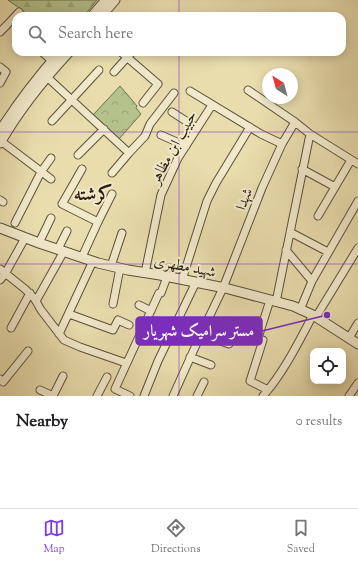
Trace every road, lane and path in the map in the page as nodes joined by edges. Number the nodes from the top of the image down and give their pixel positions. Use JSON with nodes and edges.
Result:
{"nodes":[{"id":1,"x":106,"y":0,"type":"edge"},
{"id":2,"x":114,"y":0,"type":"edge"},
{"id":3,"x":96,"y":12,"type":"edge"},
{"id":4,"x":104,"y":12,"type":"edge"},
{"id":5,"x":12,"y":26,"type":"edge"},
{"id":6,"x":0,"y":32,"type":"edge"},
{"id":7,"x":46,"y":56,"type":"edge"},
{"id":8,"x":58,"y":56,"type":"edge"},
{"id":9,"x":64,"y":56,"type":"edge"},
{"id":10,"x":129,"y":56,"type":"edge"},
{"id":11,"x":131,"y":56,"type":"edge"},
{"id":12,"x":54,"y":63,"type":"junction"},
{"id":13,"x":0,"y":67,"type":"edge"},
{"id":14,"x":99,"y":70,"type":"dead end"},
{"id":15,"x":114,"y":72,"type":"dead end"},
{"id":16,"x":45,"y":74,"type":"junction"},
{"id":17,"x":0,"y":83,"type":"edge"},
{"id":18,"x":248,"y":90,"type":"dead end"},
{"id":19,"x":190,"y":91,"type":"dead end"},
{"id":20,"x":174,"y":93,"type":"dead end"},
{"id":21,"x":72,"y":100,"type":"junction"},
{"id":22,"x":143,"y":102,"type":"dead end"},
{"id":23,"x":212,"y":105,"type":"junction"},
{"id":24,"x":172,"y":112,"type":"dead end"},
{"id":25,"x":6,"y":120,"type":"edge"},
{"id":26,"x":52,"y":121,"type":"dead end"},
{"id":27,"x":295,"y":122,"type":"junction"},
{"id":28,"x":250,"y":127,"type":"junction"},
{"id":29,"x":197,"y":128,"type":"junction"},
{"id":30,"x":104,"y":129,"type":"junction"},
{"id":31,"x":0,"y":131,"type":"edge"},
{"id":32,"x":310,"y":134,"type":"junction"},
{"id":33,"x":161,"y":135,"type":"dead end"},
{"id":34,"x":0,"y":142,"type":"edge"},
{"id":35,"x":282,"y":144,"type":"junction"},
{"id":36,"x":186,"y":146,"type":"junction"},
{"id":37,"x":129,"y":153,"type":"junction"},
{"id":38,"x":78,"y":155,"type":"dead end"},
{"id":39,"x":51,"y":158,"type":"dead end"},
{"id":40,"x":351,"y":160,"type":"junction"},
{"id":41,"x":358,"y":164,"type":"edge"},
{"id":42,"x":82,"y":169,"type":"dead end"},
{"id":43,"x":302,"y":169,"type":"junction"},
{"id":44,"x":42,"y":172,"type":"junction"},
{"id":45,"x":112,"y":173,"type":"dead end"},
{"id":46,"x":52,"y":179,"type":"dead end"},
{"id":47,"x":335,"y":187,"type":"junction"},
{"id":48,"x":112,"y":194,"type":"dead end"},
{"id":49,"x":358,"y":201,"type":"edge"},
{"id":50,"x":318,"y":216,"type":"dead end"},
{"id":51,"x":51,"y":218,"type":"dead end"},
{"id":52,"x":98,"y":222,"type":"junction"},
{"id":53,"x":15,"y":223,"type":"dead end"},
{"id":54,"x":0,"y":228,"type":"edge"},
{"id":55,"x":67,"y":231,"type":"dead end"},
{"id":56,"x":290,"y":232,"type":"junction"},
{"id":57,"x":122,"y":233,"type":"dead end"},
{"id":58,"x":25,"y":238,"type":"junction"},
{"id":59,"x":39,"y":243,"type":"junction"},
{"id":60,"x":358,"y":248,"type":"edge"},
{"id":61,"x":61,"y":250,"type":"junction"},
{"id":62,"x":286,"y":250,"type":"junction"},
{"id":63,"x":328,"y":252,"type":"junction"},
{"id":64,"x":82,"y":257,"type":"junction"},
{"id":65,"x":93,"y":261,"type":"junction"},
{"id":66,"x":115,"y":267,"type":"junction"},
{"id":67,"x":3,"y":272,"type":"edge"},
{"id":68,"x":145,"y":273,"type":"junction"},
{"id":69,"x":167,"y":277,"type":"junction"},
{"id":70,"x":0,"y":280,"type":"edge"},
{"id":71,"x":182,"y":280,"type":"junction"},
{"id":72,"x":312,"y":281,"type":"junction"},
{"id":73,"x":196,"y":282,"type":"junction"},
{"id":74,"x":223,"y":288,"type":"junction"},
{"id":75,"x":30,"y":293,"type":"junction"},
{"id":76,"x":36,"y":301,"type":"junction"},
{"id":77,"x":273,"y":301,"type":"junction"},
{"id":78,"x":113,"y":304,"type":"dead end"},
{"id":79,"x":139,"y":305,"type":"dead end"},
{"id":80,"x":300,"y":310,"type":"junction"},
{"id":81,"x":151,"y":311,"type":"junction"},
{"id":82,"x":69,"y":314,"type":"junction"},
{"id":83,"x":314,"y":316,"type":"junction"},
{"id":84,"x":358,"y":323,"type":"edge"},
{"id":85,"x":129,"y":325,"type":"dead end"},
{"id":86,"x":11,"y":328,"type":"dead end"},
{"id":87,"x":60,"y":334,"type":"junction"},
{"id":88,"x":200,"y":334,"type":"junction"},
{"id":89,"x":349,"y":338,"type":"junction"},
{"id":90,"x":229,"y":344,"type":"dead end"},
{"id":91,"x":358,"y":344,"type":"edge"},
{"id":92,"x":28,"y":351,"type":"dead end"},
{"id":93,"x":190,"y":357,"type":"junction"},
{"id":94,"x":126,"y":363,"type":"junction"},
{"id":95,"x":211,"y":365,"type":"dead end"},
{"id":96,"x":63,"y":376,"type":"dead end"},
{"id":97,"x":106,"y":377,"type":"dead end"},
{"id":98,"x":2,"y":380,"type":"edge"},
{"id":99,"x":204,"y":382,"type":"dead end"},
{"id":100,"x":358,"y":383,"type":"edge"},
{"id":101,"x":40,"y":390,"type":"dead end"},
{"id":102,"x":265,"y":393,"type":"edge"},
{"id":103,"x":53,"y":396,"type":"edge"},
{"id":104,"x":97,"y":396,"type":"edge"},
{"id":105,"x":129,"y":396,"type":"edge"},
{"id":106,"x":144,"y":396,"type":"edge"},
{"id":107,"x":173,"y":396,"type":"edge"},
{"id":108,"x":197,"y":396,"type":"edge"},
{"id":109,"x":349,"y":396,"type":"edge"}],
"edges":[{"from":1,"to":3,"type":"street"},
{"from":2,"to":4,"type":"street"},
{"from":5,"to":6,"type":"street"},
{"from":7,"to":12,"type":"street"},
{"from":8,"to":12,"type":"street"},
{"from":9,"to":12,"type":"street"},
{"from":10,"to":15,"type":"street"},
{"from":11,"to":22,"type":"street"},
{"from":12,"to":16,"type":"street"},
{"from":13,"to":17,"type":"street"},
{"from":14,"to":21,"type":"street"},
{"from":16,"to":21,"type":"street"},
{"from":16,"to":25,"type":"street"},
{"from":18,"to":27,"type":"street"},
{"from":19,"to":23,"type":"street"},
{"from":20,"to":37,"type":"street"},
{"from":21,"to":26,"type":"street"},
{"from":21,"to":30,"type":"street"},
{"from":23,"to":28,"type":"street"},
{"from":23,"to":29,"type":"street","name":"حبیب ابن مظاهر"},
{"from":24,"to":29,"type":"street"},
{"from":25,"to":31,"type":"street"},
{"from":25,"to":34,"type":"street"},
{"from":27,"to":32,"type":"street"},
{"from":27,"to":35,"type":"street","name":"شهدا"},
{"from":28,"to":35,"type":"street"},
{"from":28,"to":71,"type":"street"},
{"from":29,"to":36,"type":"street","name":"حبیب ابن مظاهر"},
{"from":30,"to":37,"type":"street"},
{"from":30,"to":38,"type":"street"},
{"from":32,"to":40,"type":"street"},
{"from":32,"to":43,"type":"street"},
{"from":33,"to":36,"type":"street"},
{"from":34,"to":44,"type":"street"},
{"from":35,"to":74,"type":"street","name":"شهدا"},
{"from":36,"to":68,"type":"street","name":"حبیب ابن مظاهر"},
{"from":37,"to":45,"type":"street"},
{"from":39,"to":44,"type":"street"},
{"from":40,"to":41,"type":"street"},
{"from":40,"to":47,"type":"street"},
{"from":42,"to":52,"type":"street"},
{"from":43,"to":47,"type":"street"},
{"from":43,"to":56,"type":"street"},
{"from":44,"to":46,"type":"street"},
{"from":44,"to":53,"type":"street"},
{"from":47,"to":50,"type":"street"},
{"from":48,"to":52,"type":"street"},
{"from":49,"to":63,"type":"street"},
{"from":51,"to":59,"type":"street"},
{"from":52,"to":64,"type":"street"},
{"from":54,"to":58,"type":"street","name":"شهید مطهری"},
{"from":55,"to":61,"type":"street"},
{"from":56,"to":62,"type":"street"},
{"from":56,"to":63,"type":"street"},
{"from":57,"to":66,"type":"street"},
{"from":58,"to":59,"type":"street","name":"شهید مطهری"},
{"from":58,"to":67,"type":"street"},
{"from":59,"to":61,"type":"street","name":"شهید مطهری"},
{"from":60,"to":83,"type":"street"},
{"from":61,"to":64,"type":"street","name":"شهید مطهری"},
{"from":61,"to":76,"type":"street"},
{"from":62,"to":72,"type":"street"},
{"from":62,"to":77,"type":"street"},
{"from":63,"to":72,"type":"street"},
{"from":64,"to":65,"type":"street","name":"شهید مطهری"},
{"from":65,"to":66,"type":"street","name":"شهید مطهری"},
{"from":65,"to":82,"type":"street"},
{"from":66,"to":68,"type":"street","name":"شهید مطهری"},
{"from":66,"to":78,"type":"street"},
{"from":67,"to":70,"type":"street"},
{"from":67,"to":75,"type":"street"},
{"from":68,"to":69,"type":"street","name":"شهید مطهری"},
{"from":69,"to":71,"type":"street","name":"شهید مطهری"},
{"from":69,"to":81,"type":"street"},
{"from":71,"to":73,"type":"street","name":"شهید مطهری"},
{"from":72,"to":80,"type":"street"},
{"from":73,"to":74,"type":"street","name":"شهید مطهری"},
{"from":73,"to":106,"type":"street"},
{"from":74,"to":77,"type":"street","name":"شهید مطهری"},
{"from":74,"to":88,"type":"street","name":"شهدا"},
{"from":75,"to":76,"type":"street"},
{"from":75,"to":86,"type":"street"},
{"from":76,"to":87,"type":"street"},
{"from":77,"to":80,"type":"street","name":"شهید مطهری"},
{"from":77,"to":102,"type":"street"},
{"from":79,"to":81,"type":"street"},
{"from":80,"to":83,"type":"street","name":"شهید مطهری"},
{"from":81,"to":94,"type":"street"},
{"from":82,"to":85,"type":"street"},
{"from":82,"to":87,"type":"street"},
{"from":83,"to":89,"type":"street","name":"شهید مطهری"},
{"from":83,"to":102,"type":"street"},
{"from":84,"to":89,"type":"street"},
{"from":87,"to":94,"type":"street"},
{"from":88,"to":90,"type":"street"},
{"from":88,"to":93,"type":"street","name":"شهدا"},
{"from":89,"to":91,"type":"street","name":"شهید مطهری"},
{"from":92,"to":98,"type":"street"},
{"from":93,"to":95,"type":"street"},
{"from":93,"to":107,"type":"street","name":"شهدا"},
{"from":94,"to":105,"type":"street"},
{"from":96,"to":103,"type":"street"},
{"from":97,"to":104,"type":"street"},
{"from":99,"to":108,"type":"street"},
{"from":100,"to":109,"type":"street"},
{"from":101,"to":103,"type":"street"}]}
